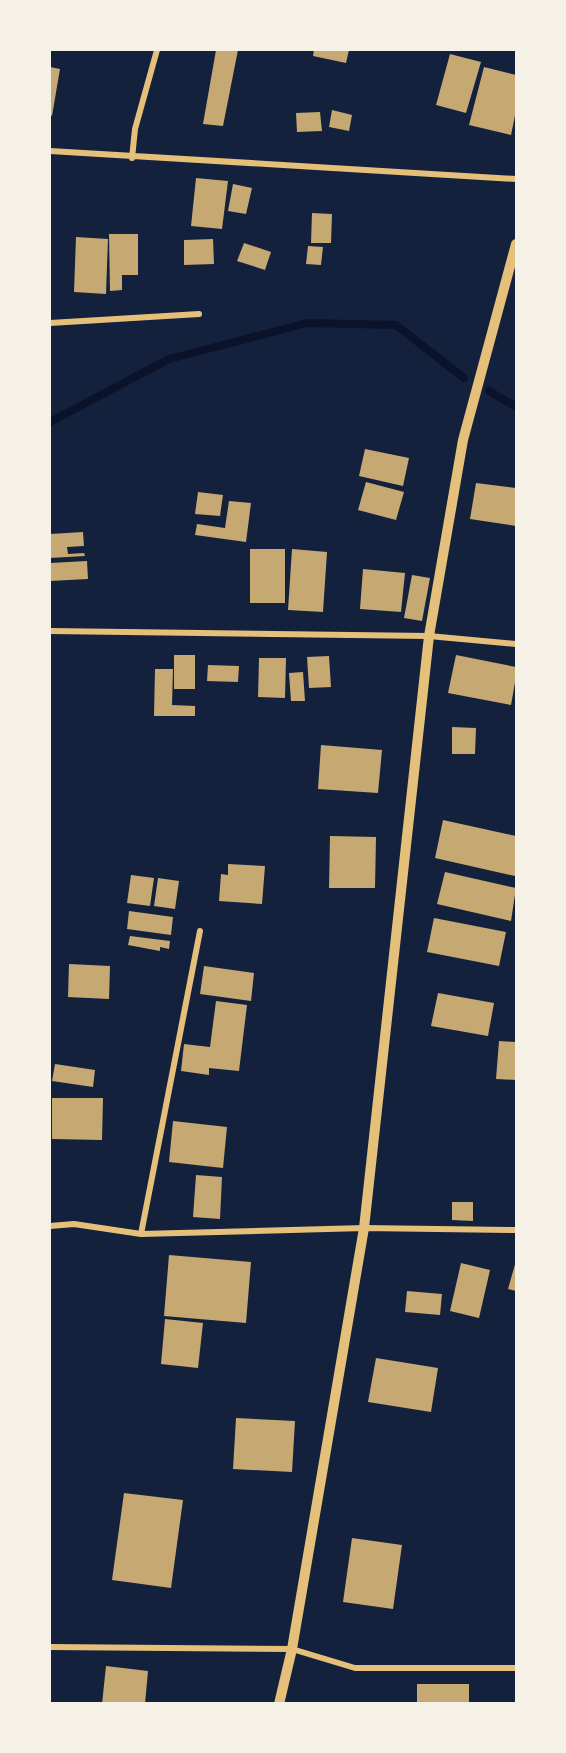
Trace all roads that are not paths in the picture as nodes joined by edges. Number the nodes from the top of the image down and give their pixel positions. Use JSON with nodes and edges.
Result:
{"nodes":[{"id":1,"x":157,"y":50,"type":"edge"},
{"id":2,"x":50,"y":151,"type":"edge"},
{"id":3,"x":132,"y":158,"type":"junction"},
{"id":4,"x":516,"y":179,"type":"edge"},
{"id":5,"x":516,"y":244,"type":"edge"},
{"id":6,"x":199,"y":314,"type":"dead end"},
{"id":7,"x":50,"y":323,"type":"edge"},
{"id":8,"x":50,"y":631,"type":"edge"},
{"id":9,"x":429,"y":636,"type":"junction"},
{"id":10,"x":516,"y":644,"type":"edge"},
{"id":11,"x":200,"y":931,"type":"dead end"},
{"id":12,"x":50,"y":1226,"type":"edge"},
{"id":13,"x":364,"y":1228,"type":"junction"},
{"id":14,"x":516,"y":1230,"type":"edge"},
{"id":15,"x":141,"y":1234,"type":"junction"},
{"id":16,"x":50,"y":1647,"type":"edge"},
{"id":17,"x":292,"y":1649,"type":"junction"},
{"id":18,"x":516,"y":1668,"type":"edge"},
{"id":19,"x":279,"y":1704,"type":"edge"}],
"edges":[{"from":1,"to":3,"type":"street"},
{"from":2,"to":3,"type":"street"},
{"from":3,"to":4,"type":"street"},
{"from":5,"to":9,"type":"street"},
{"from":6,"to":7,"type":"street"},
{"from":8,"to":9,"type":"street"},
{"from":9,"to":10,"type":"street"},
{"from":9,"to":13,"type":"street"},
{"from":11,"to":15,"type":"street"},
{"from":12,"to":15,"type":"street"},
{"from":13,"to":14,"type":"street"},
{"from":13,"to":15,"type":"street"},
{"from":13,"to":17,"type":"street"},
{"from":16,"to":17,"type":"street"},
{"from":17,"to":18,"type":"street"},
{"from":17,"to":19,"type":"street"}]}
